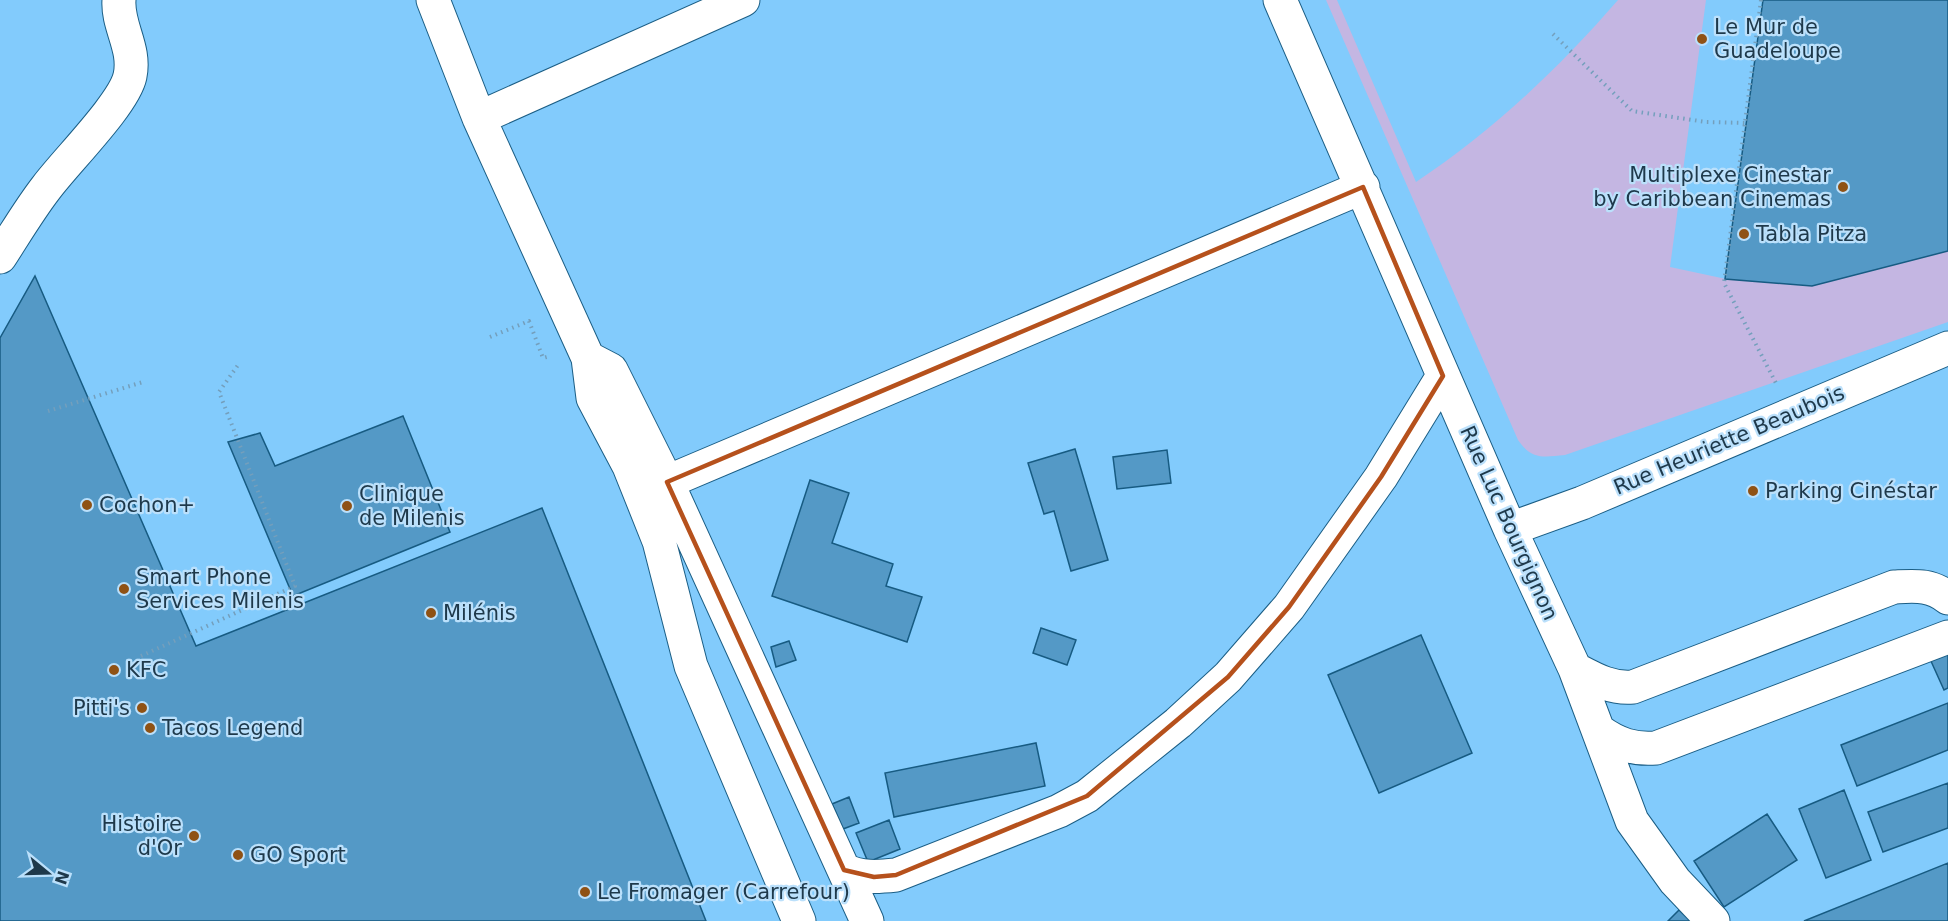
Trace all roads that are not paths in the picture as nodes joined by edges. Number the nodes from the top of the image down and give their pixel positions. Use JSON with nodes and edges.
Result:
{"nodes":[{"id":1,"x":118,"y":0,"type":"edge"},
{"id":2,"x":433,"y":0,"type":"edge"},
{"id":3,"x":743,"y":0,"type":"edge"},
{"id":4,"x":1280,"y":0,"type":"edge"},
{"id":5,"x":479,"y":118,"type":"junction"},
{"id":6,"x":1363,"y":187,"type":"junction"},
{"id":7,"x":0,"y":257,"type":"edge"},
{"id":8,"x":1948,"y":348,"type":"edge"},
{"id":9,"x":585,"y":351,"type":"junction"},
{"id":10,"x":1443,"y":376,"type":"junction"},
{"id":11,"x":667,"y":482,"type":"junction"},
{"id":12,"x":1510,"y":529,"type":"junction"},
{"id":13,"x":1948,"y":598,"type":"edge"},
{"id":14,"x":1948,"y":637,"type":"edge"},
{"id":15,"x":1575,"y":669,"type":"junction"},
{"id":16,"x":1599,"y":731,"type":"junction"},
{"id":17,"x":844,"y":870,"type":"junction"},
{"id":18,"x":799,"y":921,"type":"edge"},
{"id":19,"x":867,"y":921,"type":"edge"},
{"id":20,"x":1713,"y":921,"type":"edge"}],
"edges":[{"from":1,"to":7,"type":"street"},
{"from":2,"to":5,"type":"street"},
{"from":3,"to":5,"type":"street"},
{"from":4,"to":6,"type":"street","name":"Rue Luc Bourgignon"},
{"from":5,"to":9,"type":"street"},
{"from":6,"to":10,"type":"street","name":"Rue Luc Bourgignon"},
{"from":6,"to":11,"type":"street"},
{"from":8,"to":12,"type":"street","name":"Rue Heuriette Beaubois"},
{"from":9,"to":11,"type":"street"},
{"from":9,"to":18,"type":"street"},
{"from":10,"to":12,"type":"street","name":"Rue Luc Bourgignon"},
{"from":10,"to":17,"type":"street"},
{"from":11,"to":17,"type":"street"},
{"from":12,"to":15,"type":"street","name":"Rue Luc Bourgignon"},
{"from":13,"to":15,"type":"street"},
{"from":14,"to":16,"type":"street"},
{"from":15,"to":16,"type":"street","name":"Rue Luc Bourgignon"},
{"from":16,"to":20,"type":"street","name":"Rue Luc Bourgignon"},
{"from":17,"to":19,"type":"street"}]}
